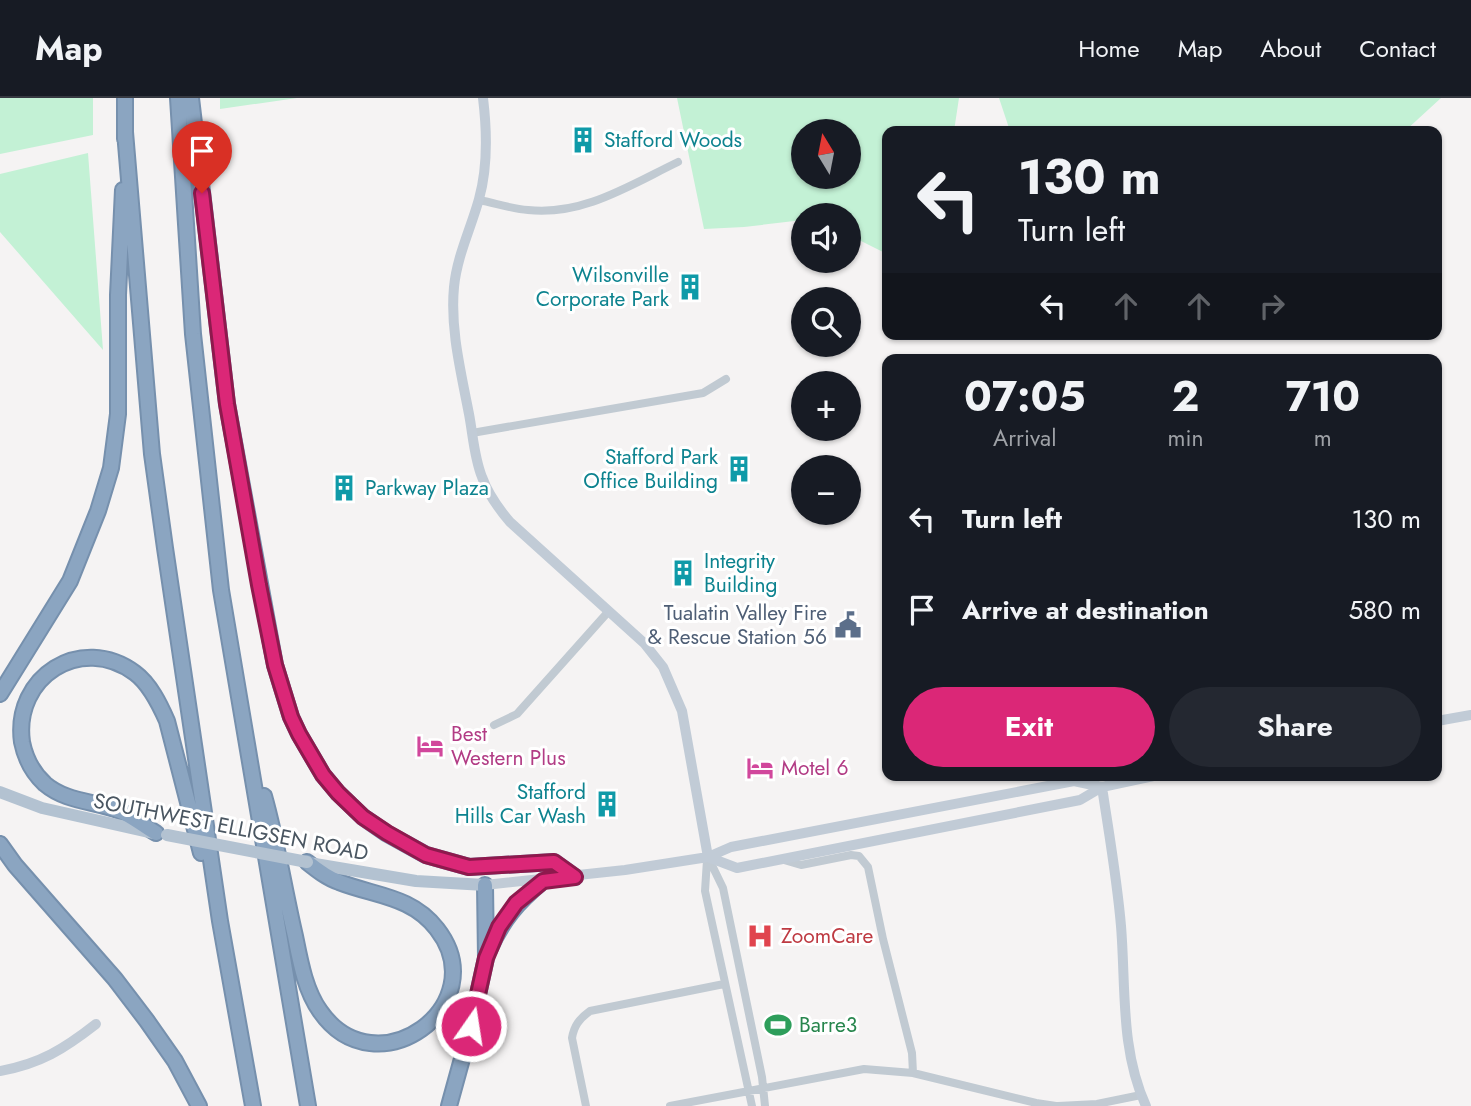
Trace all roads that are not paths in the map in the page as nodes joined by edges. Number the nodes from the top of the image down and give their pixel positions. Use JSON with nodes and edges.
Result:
{"nodes":[{"id":1,"x":125,"y":98,"type":"edge"},
{"id":2,"x":178,"y":98,"type":"edge"},
{"id":3,"x":191,"y":98,"type":"edge"},
{"id":4,"x":483,"y":98,"type":"edge"},
{"id":5,"x":125,"y":132,"type":"junction"},
{"id":6,"x":678,"y":162,"type":"dead end"},
{"id":7,"x":479,"y":200,"type":"junction"},
{"id":8,"x":726,"y":379,"type":"dead end"},
{"id":9,"x":472,"y":433,"type":"junction"},
{"id":10,"x":608,"y":612,"type":"junction"},
{"id":11,"x":0,"y":694,"type":"edge"},
{"id":12,"x":1471,"y":715,"type":"edge"},
{"id":13,"x":1442,"y":720,"type":"edge"},
{"id":14,"x":494,"y":725,"type":"dead end"},
{"id":15,"x":245,"y":730,"type":"junction"},
{"id":16,"x":1132,"y":781,"type":"edge"},
{"id":17,"x":1102,"y":788,"type":"junction"},
{"id":18,"x":0,"y":792,"type":"edge"},
{"id":19,"x":162,"y":834,"type":"junction"},
{"id":20,"x":0,"y":844,"type":"edge"},
{"id":21,"x":0,"y":854,"type":"edge"},
{"id":22,"x":708,"y":857,"type":"junction"},
{"id":23,"x":781,"y":859,"type":"junction"},
{"id":24,"x":307,"y":862,"type":"junction"},
{"id":25,"x":15,"y":865,"type":"junction"},
{"id":26,"x":575,"y":877,"type":"junction"},
{"id":27,"x":543,"y":881,"type":"junction"},
{"id":28,"x":485,"y":885,"type":"junction"},
{"id":29,"x":220,"y":921,"type":"junction"},
{"id":30,"x":486,"y":958,"type":"junction"},
{"id":31,"x":724,"y":984,"type":"junction"},
{"id":32,"x":96,"y":1024,"type":"dead end"},
{"id":33,"x":0,"y":1071,"type":"edge"},
{"id":34,"x":913,"y":1073,"type":"junction"},
{"id":35,"x":763,"y":1087,"type":"junction"},
{"id":36,"x":748,"y":1090,"type":"junction"},
{"id":37,"x":1144,"y":1101,"type":"edge"},
{"id":38,"x":199,"y":1106,"type":"edge"},
{"id":39,"x":253,"y":1106,"type":"edge"},
{"id":40,"x":308,"y":1106,"type":"edge"},
{"id":41,"x":449,"y":1106,"type":"edge"},
{"id":42,"x":586,"y":1106,"type":"edge"},
{"id":43,"x":670,"y":1106,"type":"edge"},
{"id":44,"x":752,"y":1106,"type":"edge"},
{"id":45,"x":765,"y":1106,"type":"edge"},
{"id":46,"x":1057,"y":1106,"type":"edge"}],
"edges":[{"from":1,"to":5,"type":"highway"},
{"from":2,"to":15,"type":"highway"},
{"from":3,"to":26,"type":"highway"},
{"from":4,"to":7,"type":"street"},
{"from":5,"to":11,"type":"highway"},
{"from":5,"to":29,"type":"highway"},
{"from":6,"to":7,"type":"street"},
{"from":7,"to":9,"type":"street"},
{"from":8,"to":9,"type":"street"},
{"from":9,"to":10,"type":"street"},
{"from":10,"to":14,"type":"street"},
{"from":10,"to":22,"type":"street"},
{"from":12,"to":13,"type":"street"},
{"from":15,"to":24,"type":"highway"},
{"from":15,"to":40,"type":"highway"},
{"from":16,"to":17,"type":"street","name":"SOUTHWEST ELLIGSEN ROAD"},
{"from":17,"to":22,"type":"street","name":"SOUTHWEST ELLIGSEN ROAD"},
{"from":17,"to":23,"type":"street","name":"SOUTHWEST ELLIGSEN ROAD"},
{"from":17,"to":37,"type":"street"},
{"from":18,"to":19,"type":"main road","name":"SOUTHWEST ELLIGSEN ROAD"},
{"from":19,"to":24,"type":"main road","name":"SOUTHWEST ELLIGSEN ROAD","bridge":true},
{"from":19,"to":29,"type":"highway"},
{"from":20,"to":25,"type":"highway"},
{"from":21,"to":25,"type":"highway"},
{"from":22,"to":23,"type":"street","name":"SOUTHWEST ELLIGSEN ROAD"},
{"from":22,"to":26,"type":"street","name":"SOUTHWEST ELLIGSEN ROAD"},
{"from":22,"to":31,"type":"street"},
{"from":22,"to":35,"type":"street"},
{"from":23,"to":34,"type":"street"},
{"from":24,"to":28,"type":"main road","name":"SOUTHWEST ELLIGSEN ROAD"},
{"from":25,"to":38,"type":"highway"},
{"from":26,"to":27,"type":"street","name":"SOUTHWEST ELLIGSEN ROAD"},
{"from":27,"to":28,"type":"street","name":"SOUTHWEST ELLIGSEN ROAD"},
{"from":27,"to":30,"type":"highway"},
{"from":28,"to":30,"type":"highway"},
{"from":29,"to":39,"type":"highway"},
{"from":30,"to":41,"type":"highway"},
{"from":31,"to":36,"type":"street"},
{"from":31,"to":42,"type":"street"},
{"from":32,"to":33,"type":"street"},
{"from":34,"to":35,"type":"street"},
{"from":34,"to":46,"type":"street"},
{"from":35,"to":36,"type":"street"},
{"from":35,"to":45,"type":"street"},
{"from":36,"to":43,"type":"street"},
{"from":36,"to":44,"type":"street"},
{"from":37,"to":46,"type":"street"}]}
